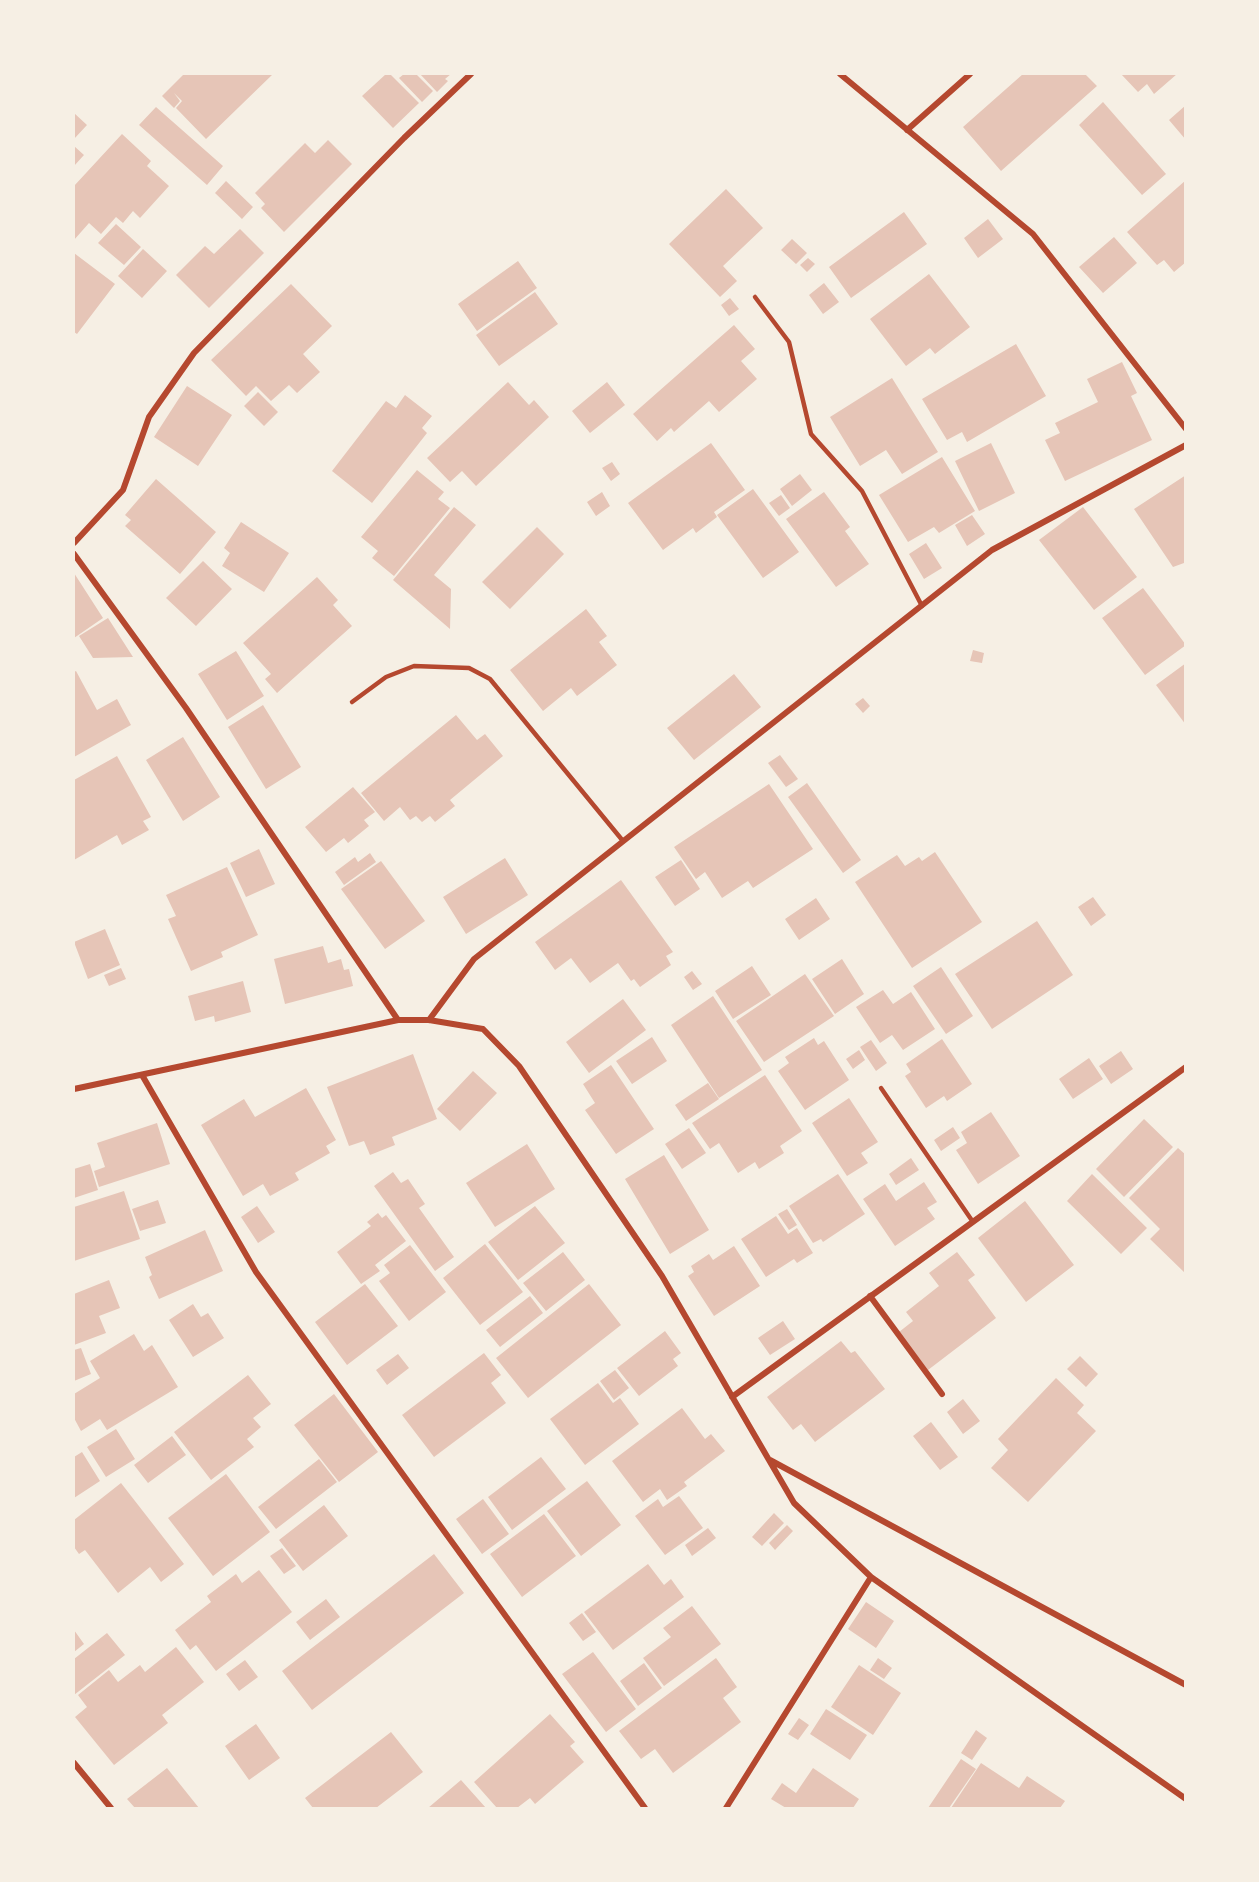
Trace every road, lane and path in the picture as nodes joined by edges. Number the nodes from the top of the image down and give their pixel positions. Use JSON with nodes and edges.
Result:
{"nodes":[{"id":1,"x":471,"y":74,"type":"edge"},
{"id":2,"x":840,"y":74,"type":"edge"},
{"id":3,"x":970,"y":74,"type":"edge"},
{"id":4,"x":907,"y":130,"type":"junction"},
{"id":5,"x":755,"y":297,"type":"dead end"},
{"id":6,"x":1185,"y":429,"type":"edge"},
{"id":7,"x":1185,"y":445,"type":"edge"},
{"id":8,"x":74,"y":543,"type":"edge"},
{"id":9,"x":74,"y":554,"type":"edge"},
{"id":10,"x":922,"y":606,"type":"junction"},
{"id":11,"x":352,"y":702,"type":"dead end"},
{"id":12,"x":623,"y":841,"type":"junction"},
{"id":13,"x":398,"y":1020,"type":"junction"},
{"id":14,"x":429,"y":1020,"type":"junction"},
{"id":15,"x":1185,"y":1067,"type":"edge"},
{"id":16,"x":142,"y":1075,"type":"junction"},
{"id":17,"x":881,"y":1088,"type":"dead end"},
{"id":18,"x":74,"y":1089,"type":"edge"},
{"id":19,"x":973,"y":1222,"type":"junction"},
{"id":20,"x":870,"y":1296,"type":"junction"},
{"id":21,"x":942,"y":1394,"type":"dead end"},
{"id":22,"x":732,"y":1397,"type":"junction"},
{"id":23,"x":769,"y":1460,"type":"junction"},
{"id":24,"x":871,"y":1577,"type":"junction"},
{"id":25,"x":1185,"y":1685,"type":"edge"},
{"id":26,"x":74,"y":1763,"type":"edge"},
{"id":27,"x":1185,"y":1799,"type":"edge"},
{"id":28,"x":111,"y":1809,"type":"edge"},
{"id":29,"x":645,"y":1809,"type":"edge"},
{"id":30,"x":726,"y":1809,"type":"edge"}],
"edges":[{"from":1,"to":8,"type":"street"},
{"from":2,"to":4,"type":"street"},
{"from":3,"to":4,"type":"street"},
{"from":4,"to":6,"type":"street"},
{"from":5,"to":10,"type":"lane"},
{"from":7,"to":10,"type":"street"},
{"from":9,"to":13,"type":"street"},
{"from":10,"to":12,"type":"street"},
{"from":11,"to":12,"type":"lane"},
{"from":12,"to":14,"type":"street"},
{"from":13,"to":14,"type":"street"},
{"from":13,"to":16,"type":"street"},
{"from":14,"to":22,"type":"street"},
{"from":15,"to":19,"type":"street"},
{"from":16,"to":18,"type":"street"},
{"from":16,"to":29,"type":"street"},
{"from":17,"to":19,"type":"lane"},
{"from":19,"to":20,"type":"street"},
{"from":20,"to":21,"type":"street"},
{"from":20,"to":22,"type":"street"},
{"from":22,"to":23,"type":"street"},
{"from":23,"to":24,"type":"street"},
{"from":23,"to":25,"type":"street"},
{"from":24,"to":27,"type":"street"},
{"from":24,"to":30,"type":"street"},
{"from":26,"to":28,"type":"street"}]}
